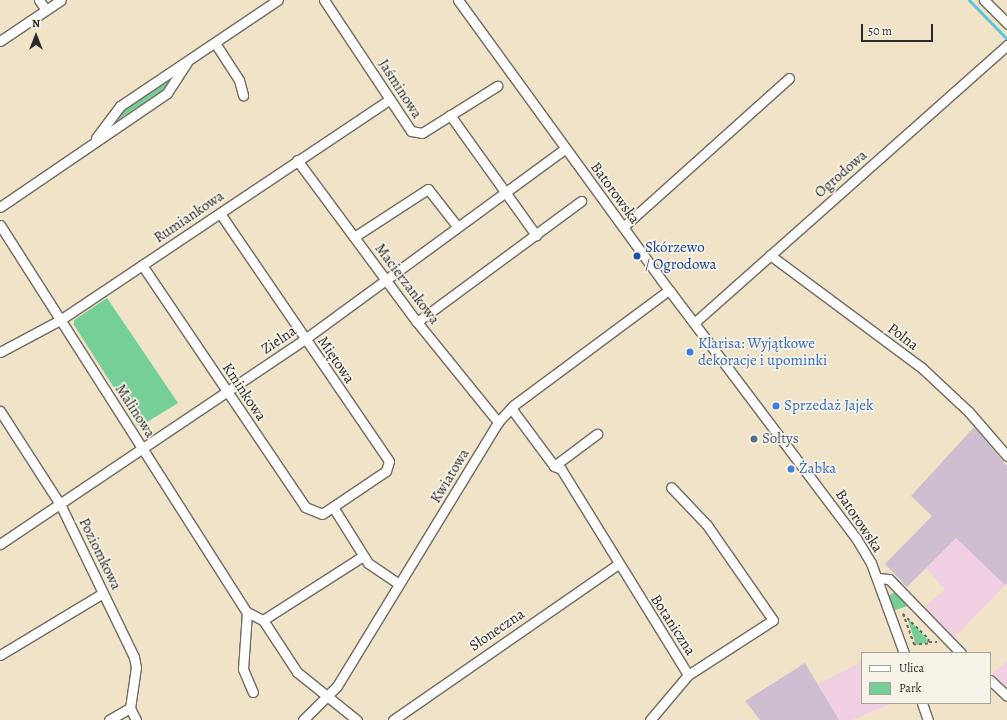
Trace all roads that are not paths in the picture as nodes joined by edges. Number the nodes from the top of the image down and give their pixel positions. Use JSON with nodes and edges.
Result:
{"nodes":[{"id":1,"x":39,"y":0,"type":"edge"},
{"id":2,"x":61,"y":0,"type":"edge"},
{"id":3,"x":278,"y":0,"type":"edge"},
{"id":4,"x":324,"y":0,"type":"edge"},
{"id":5,"x":458,"y":0,"type":"edge"},
{"id":6,"x":984,"y":0,"type":"edge"},
{"id":7,"x":46,"y":10,"type":"junction"},
{"id":8,"x":1007,"y":22,"type":"edge"},
{"id":9,"x":0,"y":41,"type":"edge"},
{"id":10,"x":214,"y":42,"type":"junction"},
{"id":11,"x":1007,"y":45,"type":"edge"},
{"id":12,"x":187,"y":62,"type":"junction"},
{"id":13,"x":789,"y":78,"type":"dead end"},
{"id":14,"x":497,"y":86,"type":"dead end"},
{"id":15,"x":243,"y":95,"type":"dead end"},
{"id":16,"x":390,"y":99,"type":"junction"},
{"id":17,"x":450,"y":116,"type":"junction"},
{"id":18,"x":94,"y":141,"type":"junction"},
{"id":19,"x":565,"y":149,"type":"junction"},
{"id":20,"x":298,"y":160,"type":"junction"},
{"id":21,"x":506,"y":192,"type":"junction"},
{"id":22,"x":581,"y":201,"type":"dead end"},
{"id":23,"x":0,"y":207,"type":"edge"},
{"id":24,"x":220,"y":213,"type":"junction"},
{"id":25,"x":0,"y":225,"type":"edge"},
{"id":26,"x":457,"y":226,"type":"junction"},
{"id":27,"x":623,"y":227,"type":"junction"},
{"id":28,"x":536,"y":235,"type":"junction"},
{"id":29,"x":354,"y":237,"type":"junction"},
{"id":30,"x":770,"y":254,"type":"junction"},
{"id":31,"x":142,"y":265,"type":"junction"},
{"id":32,"x":386,"y":281,"type":"junction"},
{"id":33,"x":668,"y":290,"type":"junction"},
{"id":34,"x":60,"y":320,"type":"junction"},
{"id":35,"x":417,"y":322,"type":"junction"},
{"id":36,"x":694,"y":323,"type":"junction"},
{"id":37,"x":305,"y":339,"type":"junction"},
{"id":38,"x":0,"y":352,"type":"edge"},
{"id":39,"x":227,"y":392,"type":"junction"},
{"id":40,"x":511,"y":408,"type":"junction"},
{"id":41,"x":0,"y":411,"type":"edge"},
{"id":42,"x":498,"y":422,"type":"junction"},
{"id":43,"x":597,"y":434,"type":"dead end"},
{"id":44,"x":142,"y":448,"type":"junction"},
{"id":45,"x":1007,"y":456,"type":"edge"},
{"id":46,"x":554,"y":466,"type":"junction"},
{"id":47,"x":671,"y":487,"type":"dead end"},
{"id":48,"x":60,"y":504,"type":"junction"},
{"id":49,"x":333,"y":507,"type":"junction"},
{"id":50,"x":0,"y":544,"type":"edge"},
{"id":51,"x":363,"y":556,"type":"junction"},
{"id":52,"x":618,"y":565,"type":"junction"},
{"id":53,"x":877,"y":578,"type":"junction"},
{"id":54,"x":399,"y":584,"type":"junction"},
{"id":55,"x":103,"y":593,"type":"junction"},
{"id":56,"x":247,"y":612,"type":"junction"},
{"id":57,"x":263,"y":620,"type":"junction"},
{"id":58,"x":904,"y":652,"type":"edge"},
{"id":59,"x":959,"y":652,"type":"edge"},
{"id":60,"x":0,"y":655,"type":"edge"},
{"id":61,"x":688,"y":675,"type":"junction"},
{"id":62,"x":991,"y":681,"type":"edge"},
{"id":63,"x":253,"y":692,"type":"dead end"},
{"id":64,"x":1007,"y":696,"type":"edge"},
{"id":65,"x":329,"y":697,"type":"junction"},
{"id":66,"x":922,"y":704,"type":"edge"},
{"id":67,"x":130,"y":708,"type":"junction"},
{"id":68,"x":109,"y":720,"type":"edge"},
{"id":69,"x":136,"y":720,"type":"edge"},
{"id":70,"x":303,"y":720,"type":"edge"},
{"id":71,"x":357,"y":720,"type":"edge"},
{"id":72,"x":393,"y":720,"type":"edge"},
{"id":73,"x":650,"y":720,"type":"edge"},
{"id":74,"x":928,"y":720,"type":"edge"}],
"edges":[{"from":1,"to":7,"type":"street"},
{"from":2,"to":7,"type":"street"},
{"from":3,"to":10,"type":"street"},
{"from":4,"to":16,"type":"street","name":"Jaśminowa"},
{"from":5,"to":19,"type":"street","name":"Batorowska"},
{"from":6,"to":8,"type":"street"},
{"from":7,"to":9,"type":"street"},
{"from":10,"to":12,"type":"street"},
{"from":10,"to":15,"type":"street"},
{"from":11,"to":30,"type":"street","name":"Ogrodowa"},
{"from":12,"to":18,"type":"street"},
{"from":12,"to":18,"type":"street"},
{"from":13,"to":27,"type":"street"},
{"from":14,"to":17,"type":"street","name":"Jaśminowa"},
{"from":16,"to":17,"type":"street","name":"Jaśminowa"},
{"from":16,"to":20,"type":"street","name":"Rumiankowa"},
{"from":17,"to":21,"type":"street"},
{"from":18,"to":23,"type":"street"},
{"from":19,"to":21,"type":"street","name":"Zielna"},
{"from":19,"to":27,"type":"street","name":"Batorowska"},
{"from":20,"to":24,"type":"street","name":"Rumiankowa"},
{"from":20,"to":29,"type":"street","name":"Macierzankowa"},
{"from":21,"to":26,"type":"street","name":"Zielna"},
{"from":21,"to":28,"type":"street"},
{"from":22,"to":28,"type":"street"},
{"from":24,"to":31,"type":"street","name":"Rumiankowa"},
{"from":24,"to":37,"type":"street","name":"Miętowa"},
{"from":25,"to":34,"type":"street","name":"Malinowa"},
{"from":26,"to":29,"type":"street"},
{"from":26,"to":32,"type":"street","name":"Zielna"},
{"from":27,"to":33,"type":"street","name":"Batorowska"},
{"from":28,"to":35,"type":"street"},
{"from":29,"to":32,"type":"street","name":"Macierzankowa"},
{"from":30,"to":36,"type":"street","name":"Ogrodowa"},
{"from":30,"to":45,"type":"street","name":"Polna"},
{"from":31,"to":34,"type":"street","name":"Rumiankowa"},
{"from":31,"to":39,"type":"street","name":"Kminkowa"},
{"from":32,"to":35,"type":"street","name":"Macierzankowa"},
{"from":32,"to":37,"type":"street","name":"Zielna"},
{"from":33,"to":36,"type":"street","name":"Batorowska"},
{"from":33,"to":40,"type":"street","name":"Kwiatowa"},
{"from":34,"to":38,"type":"street","name":"Rumiankowa"},
{"from":34,"to":44,"type":"street","name":"Malinowa"},
{"from":35,"to":42,"type":"street","name":"Macierzankowa"},
{"from":36,"to":53,"type":"street","name":"Batorowska"},
{"from":37,"to":39,"type":"street","name":"Zielna"},
{"from":37,"to":49,"type":"street","name":"Miętowa"},
{"from":39,"to":44,"type":"street","name":"Zielna"},
{"from":39,"to":49,"type":"street","name":"Kminkowa"},
{"from":40,"to":42,"type":"street","name":"Kwiatowa"},
{"from":40,"to":46,"type":"street","name":"Botaniczna"},
{"from":41,"to":48,"type":"street","name":"Poziomkowa"},
{"from":42,"to":54,"type":"street","name":"Kwiatowa"},
{"from":43,"to":46,"type":"street"},
{"from":44,"to":48,"type":"street","name":"Zielna"},
{"from":44,"to":56,"type":"street","name":"Malinowa"},
{"from":46,"to":52,"type":"street","name":"Botaniczna"},
{"from":47,"to":61,"type":"street","name":"Botaniczna"},
{"from":48,"to":50,"type":"street","name":"Zielna"},
{"from":48,"to":55,"type":"street","name":"Poziomkowa"},
{"from":49,"to":51,"type":"street"},
{"from":51,"to":54,"type":"street"},
{"from":51,"to":57,"type":"street"},
{"from":52,"to":61,"type":"street","name":"Botaniczna"},
{"from":52,"to":72,"type":"street","name":"Słoneczna"},
{"from":53,"to":58,"type":"street","name":"Batorowska"},
{"from":53,"to":59,"type":"street","name":"Batorowska"},
{"from":54,"to":65,"type":"street","name":"Kwiatowa"},
{"from":55,"to":60,"type":"street"},
{"from":55,"to":67,"type":"street","name":"Poziomkowa"},
{"from":56,"to":57,"type":"street"},
{"from":56,"to":63,"type":"street"},
{"from":57,"to":65,"type":"street"},
{"from":61,"to":73,"type":"street"},
{"from":62,"to":64,"type":"street"},
{"from":65,"to":70,"type":"street","name":"Kwiatowa"},
{"from":65,"to":71,"type":"street"},
{"from":66,"to":74,"type":"street"},
{"from":67,"to":68,"type":"street"},
{"from":67,"to":69,"type":"street"}]}
